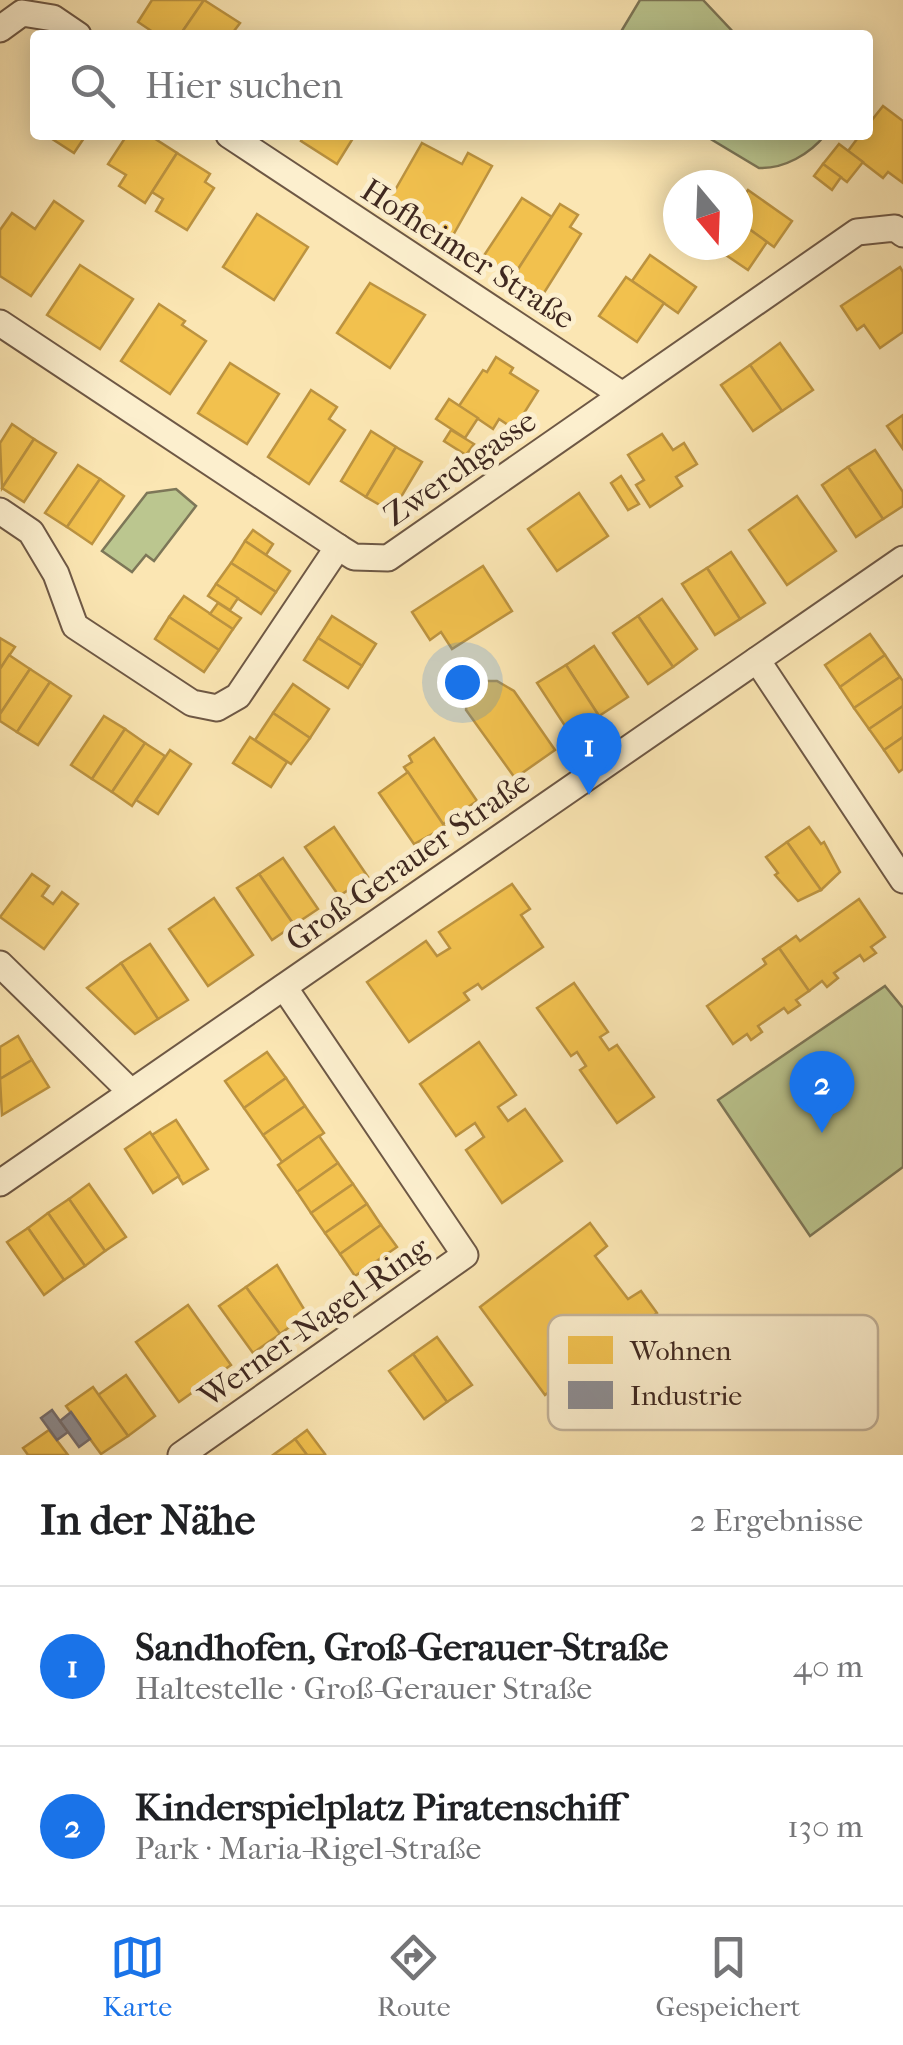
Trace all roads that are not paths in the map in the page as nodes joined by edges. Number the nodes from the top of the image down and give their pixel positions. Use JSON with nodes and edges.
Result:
{"nodes":[{"id":1,"x":0,"y":28,"type":"edge"},
{"id":2,"x":71,"y":30,"type":"edge"},
{"id":3,"x":238,"y":140,"type":"edge"},
{"id":4,"x":903,"y":234,"type":"edge"},
{"id":5,"x":0,"y":323,"type":"edge"},
{"id":6,"x":621,"y":394,"type":"junction"},
{"id":7,"x":0,"y":511,"type":"edge"},
{"id":8,"x":338,"y":547,"type":"junction"},
{"id":9,"x":903,"y":559,"type":"edge"},
{"id":10,"x":757,"y":660,"type":"junction"},
{"id":11,"x":903,"y":880,"type":"edge"},
{"id":12,"x":0,"y":964,"type":"edge"},
{"id":13,"x":284,"y":987,"type":"junction"},
{"id":14,"x":131,"y":1092,"type":"junction"},
{"id":15,"x":0,"y":1183,"type":"edge"},
{"id":16,"x":182,"y":1455,"type":"edge"}],
"edges":[{"from":1,"to":2,"type":"street"},
{"from":3,"to":6,"type":"street","name":"Hofheimer Straße"},
{"from":4,"to":6,"type":"street","name":"Zwerchgasse"},
{"from":5,"to":8,"type":"street","name":"Zwerchgasse"},
{"from":6,"to":8,"type":"street","name":"Zwerchgasse"},
{"from":7,"to":8,"type":"street"},
{"from":9,"to":10,"type":"street","name":"Groß-Gerauer Straße"},
{"from":10,"to":11,"type":"street"},
{"from":10,"to":13,"type":"street","name":"Groß-Gerauer Straße"},
{"from":12,"to":14,"type":"street"},
{"from":13,"to":14,"type":"street","name":"Groß-Gerauer Straße"},
{"from":13,"to":16,"type":"street","name":"Werner-Nagel-Ring"},
{"from":14,"to":15,"type":"street","name":"Groß-Gerauer Straße"}]}
